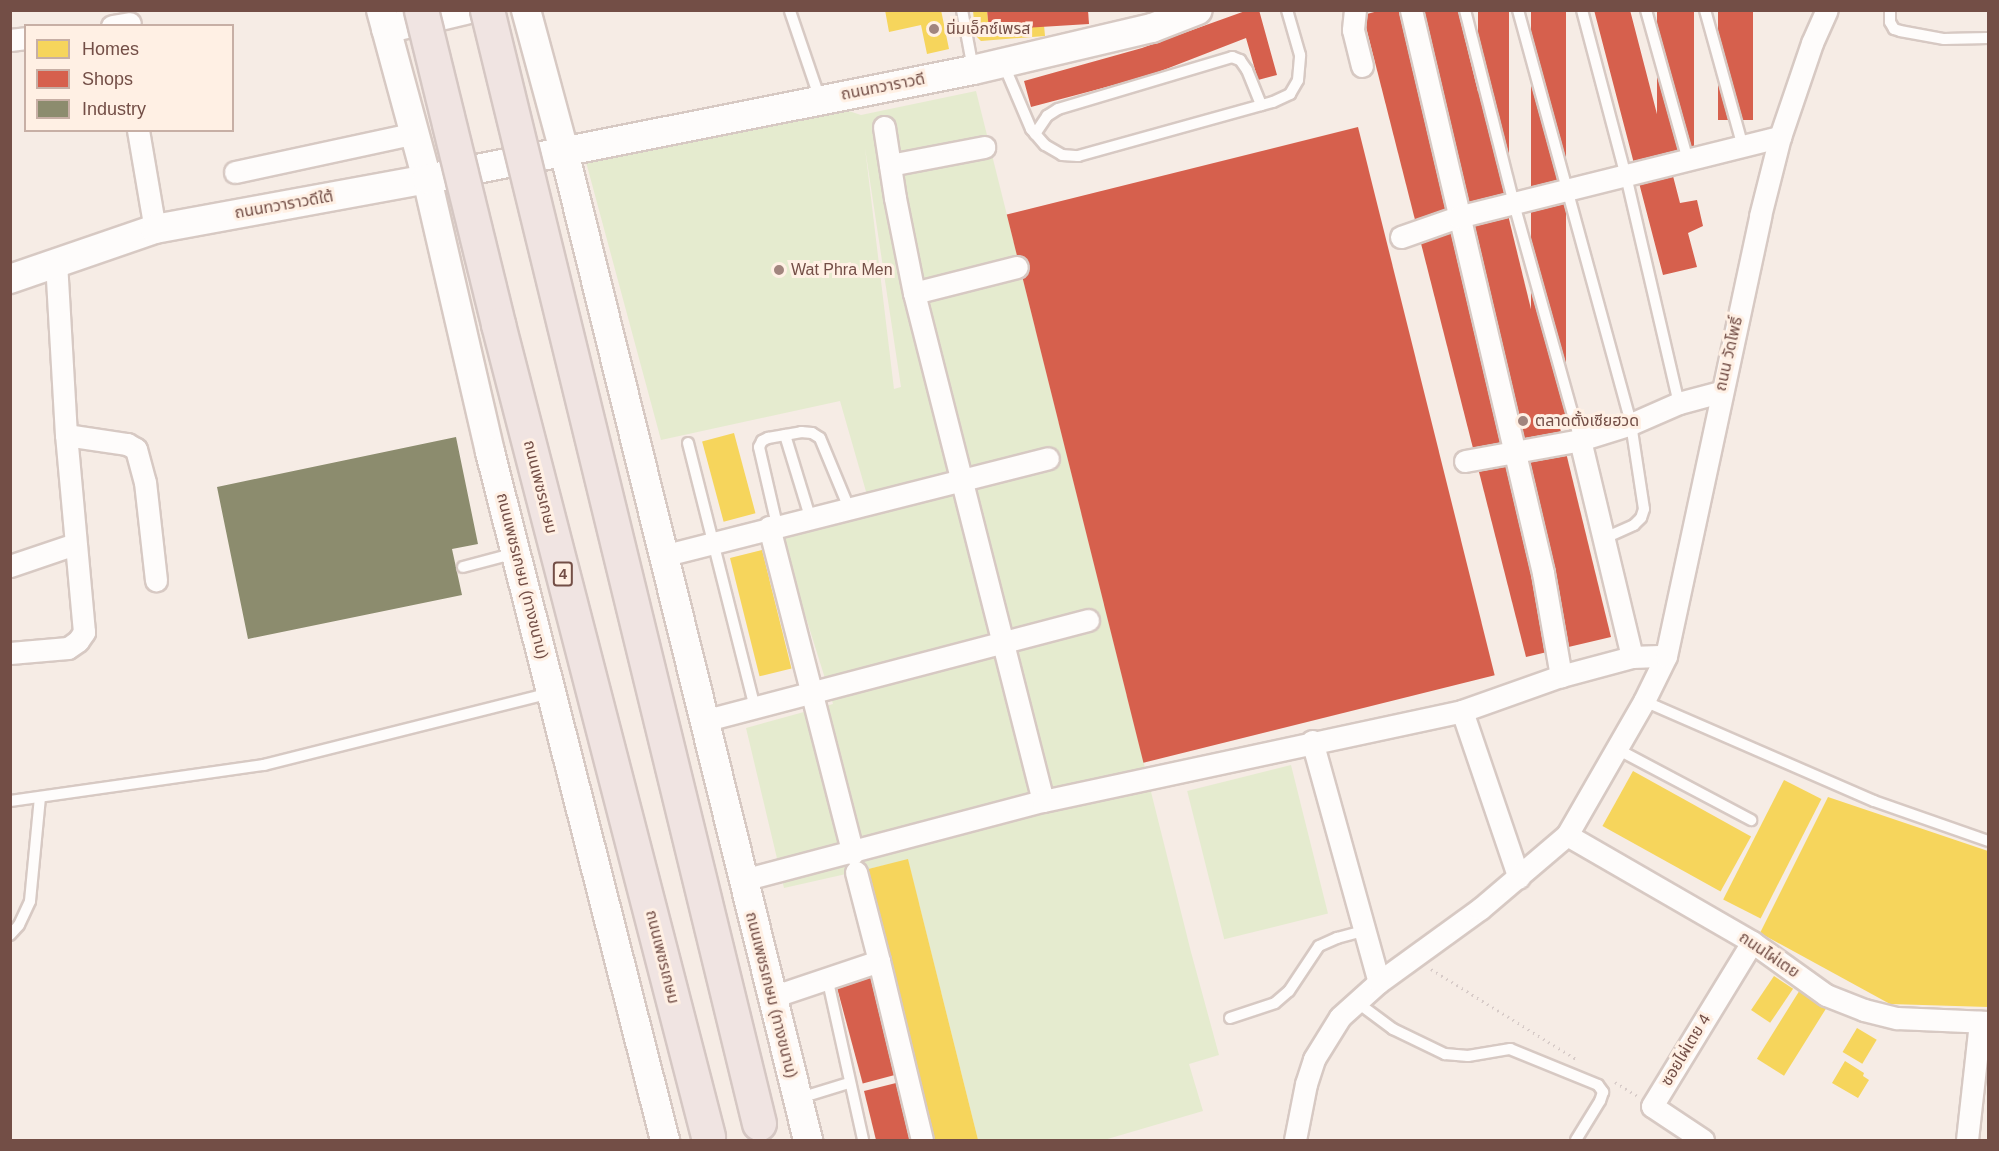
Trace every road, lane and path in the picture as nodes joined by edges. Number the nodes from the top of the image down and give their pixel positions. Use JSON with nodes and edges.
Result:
{"nodes":[{"id":1,"x":421,"y":10,"type":"edge"},
{"id":2,"x":465,"y":10,"type":"edge"},
{"id":3,"x":487,"y":10,"type":"edge"},
{"id":4,"x":526,"y":10,"type":"edge"},
{"id":5,"x":963,"y":10,"type":"edge"},
{"id":6,"x":1198,"y":10,"type":"edge"},
{"id":7,"x":1287,"y":10,"type":"edge"},
{"id":8,"x":1355,"y":10,"type":"edge"},
{"id":9,"x":1411,"y":10,"type":"edge"},
{"id":10,"x":1466,"y":10,"type":"edge"},
{"id":11,"x":1518,"y":10,"type":"edge"},
{"id":12,"x":1582,"y":10,"type":"edge"},
{"id":13,"x":1646,"y":10,"type":"edge"},
{"id":14,"x":1705,"y":10,"type":"edge"},
{"id":15,"x":1827,"y":10,"type":"edge"},
{"id":16,"x":1890,"y":10,"type":"edge"},
{"id":17,"x":790,"y":11,"type":"edge"},
{"id":18,"x":1160,"y":17,"type":"edge"},
{"id":19,"x":383,"y":20,"type":"edge"},
{"id":20,"x":1989,"y":38,"type":"edge"},
{"id":21,"x":1003,"y":63,"type":"junction"},
{"id":22,"x":1362,"y":66,"type":"dead end"},
{"id":23,"x":973,"y":70,"type":"junction"},
{"id":24,"x":820,"y":100,"type":"junction"},
{"id":25,"x":1261,"y":105,"type":"junction"},
{"id":26,"x":884,"y":127,"type":"dead end"},
{"id":27,"x":138,"y":132,"type":"edge"},
{"id":28,"x":415,"y":133,"type":"junction"},
{"id":29,"x":1035,"y":134,"type":"junction"},
{"id":30,"x":1780,"y":137,"type":"junction"},
{"id":31,"x":984,"y":147,"type":"dead end"},
{"id":32,"x":1743,"y":147,"type":"junction"},
{"id":33,"x":564,"y":151,"type":"junction"},
{"id":34,"x":1688,"y":160,"type":"junction"},
{"id":35,"x":890,"y":165,"type":"junction"},
{"id":36,"x":235,"y":172,"type":"dead end"},
{"id":37,"x":1626,"y":176,"type":"junction"},
{"id":38,"x":427,"y":179,"type":"junction"},
{"id":39,"x":1566,"y":191,"type":"junction"},
{"id":40,"x":1514,"y":204,"type":"junction"},
{"id":41,"x":1458,"y":217,"type":"junction"},
{"id":42,"x":155,"y":229,"type":"junction"},
{"id":43,"x":1401,"y":237,"type":"dead end"},
{"id":44,"x":56,"y":264,"type":"junction"},
{"id":45,"x":1017,"y":267,"type":"dead end"},
{"id":46,"x":10,"y":279,"type":"edge"},
{"id":47,"x":914,"y":293,"type":"junction"},
{"id":48,"x":1720,"y":392,"type":"junction"},
{"id":49,"x":1679,"y":403,"type":"junction"},
{"id":50,"x":1631,"y":424,"type":"junction"},
{"id":51,"x":66,"y":435,"type":"junction"},
{"id":52,"x":784,"y":435,"type":"junction"},
{"id":53,"x":1580,"y":440,"type":"junction"},
{"id":54,"x":688,"y":443,"type":"dead end"},
{"id":55,"x":1515,"y":454,"type":"junction"},
{"id":56,"x":1048,"y":458,"type":"dead end"},
{"id":57,"x":1465,"y":461,"type":"dead end"},
{"id":58,"x":961,"y":480,"type":"junction"},
{"id":59,"x":849,"y":507,"type":"junction"},
{"id":60,"x":810,"y":517,"type":"junction"},
{"id":61,"x":773,"y":526,"type":"junction"},
{"id":62,"x":1603,"y":539,"type":"junction"},
{"id":63,"x":712,"y":542,"type":"junction"},
{"id":64,"x":75,"y":544,"type":"junction"},
{"id":65,"x":516,"y":553,"type":"junction"},
{"id":66,"x":662,"y":556,"type":"junction"},
{"id":67,"x":10,"y":566,"type":"edge"},
{"id":68,"x":464,"y":567,"type":"dead end"},
{"id":69,"x":156,"y":580,"type":"dead end"},
{"id":70,"x":1088,"y":620,"type":"dead end"},
{"id":71,"x":1002,"y":643,"type":"junction"},
{"id":72,"x":10,"y":654,"type":"edge"},
{"id":73,"x":1666,"y":656,"type":"junction"},
{"id":74,"x":1632,"y":657,"type":"junction"},
{"id":75,"x":1561,"y":676,"type":"junction"},
{"id":76,"x":811,"y":692,"type":"junction"},
{"id":77,"x":552,"y":693,"type":"junction"},
{"id":78,"x":1644,"y":701,"type":"junction"},
{"id":79,"x":755,"y":707,"type":"junction"},
{"id":80,"x":1462,"y":711,"type":"junction"},
{"id":81,"x":703,"y":721,"type":"junction"},
{"id":82,"x":1312,"y":741,"type":"junction"},
{"id":83,"x":1617,"y":749,"type":"junction"},
{"id":84,"x":40,"y":796,"type":"junction"},
{"id":85,"x":10,"y":801,"type":"edge"},
{"id":86,"x":1042,"y":801,"type":"junction"},
{"id":87,"x":1751,"y":820,"type":"dead end"},
{"id":88,"x":1567,"y":835,"type":"junction"},
{"id":89,"x":1989,"y":841,"type":"edge"},
{"id":90,"x":854,"y":862,"type":"junction"},
{"id":91,"x":1519,"y":878,"type":"junction"},
{"id":92,"x":743,"y":880,"type":"junction"},
{"id":93,"x":1366,"y":930,"type":"junction"},
{"id":94,"x":10,"y":934,"type":"edge"},
{"id":95,"x":1752,"y":942,"type":"junction"},
{"id":96,"x":1414,"y":959,"type":"junction"},
{"id":97,"x":879,"y":961,"type":"junction"},
{"id":98,"x":827,"y":977,"type":"junction"},
{"id":99,"x":1379,"y":982,"type":"junction"},
{"id":100,"x":772,"y":997,"type":"junction"},
{"id":101,"x":1358,"y":1003,"type":"junction"},
{"id":102,"x":1230,"y":1018,"type":"dead end"},
{"id":103,"x":1984,"y":1022,"type":"edge"},
{"id":104,"x":1583,"y":1063,"type":"dead end"},
{"id":105,"x":1613,"y":1081,"type":"dead end"},
{"id":106,"x":849,"y":1083,"type":"junction"},
{"id":107,"x":797,"y":1099,"type":"junction"},
{"id":108,"x":1653,"y":1106,"type":"junction"},
{"id":109,"x":759,"y":1123,"type":"dead end"},
{"id":110,"x":708,"y":1136,"type":"dead end"},
{"id":111,"x":665,"y":1140,"type":"edge"},
{"id":112,"x":807,"y":1140,"type":"edge"},
{"id":113,"x":863,"y":1140,"type":"edge"},
{"id":114,"x":922,"y":1140,"type":"edge"},
{"id":115,"x":1295,"y":1140,"type":"edge"},
{"id":116,"x":1576,"y":1140,"type":"edge"},
{"id":117,"x":1703,"y":1140,"type":"edge"},
{"id":118,"x":1967,"y":1140,"type":"edge"}],
"edges":[{"from":1,"to":110,"type":"highway","name":"ถนนเพชรเกษม","number":"4","bridge":true},
{"from":2,"to":19,"type":"main road"},
{"from":3,"to":109,"type":"highway","bridge":true},
{"from":4,"to":33,"type":"main road","name":"ถนนเพชรเกษม (ทางขนาน)"},
{"from":5,"to":23,"type":"lane"},
{"from":6,"to":18,"type":"main road","name":"ถนนทวาราวดี"},
{"from":7,"to":25,"type":"lane"},
{"from":8,"to":22,"type":"street"},
{"from":9,"to":41,"type":"street"},
{"from":10,"to":40,"type":"lane"},
{"from":11,"to":39,"type":"lane"},
{"from":12,"to":37,"type":"lane"},
{"from":13,"to":34,"type":"lane"},
{"from":14,"to":32,"type":"lane"},
{"from":15,"to":30,"type":"street","name":"ถนน วัดโพธิ์"},
{"from":16,"to":20,"type":"lane"},
{"from":17,"to":24,"type":"lane"},
{"from":18,"to":21,"type":"main road","name":"ถนนทวาราวดี"},
{"from":19,"to":28,"type":"main road","name":"ถนนเพชรเกษม (ทางขนาน)"},
{"from":21,"to":23,"type":"main road","name":"ถนนทวาราวดี"},
{"from":21,"to":29,"type":"lane"},
{"from":23,"to":24,"type":"main road","name":"ถนนทวาราวดี"},
{"from":24,"to":33,"type":"main road","name":"ถนนทวาราวดี"},
{"from":25,"to":29,"type":"lane"},
{"from":25,"to":29,"type":"lane"},
{"from":26,"to":35,"type":"street"},
{"from":27,"to":42,"type":"street"},
{"from":28,"to":36,"type":"street"},
{"from":28,"to":38,"type":"main road","name":"ถนนเพชรเกษม (ทางขนาน)"},
{"from":30,"to":32,"type":"street"},
{"from":30,"to":48,"type":"street","name":"ถนน วัดโพธิ์"},
{"from":31,"to":35,"type":"street"},
{"from":32,"to":34,"type":"street"},
{"from":33,"to":38,"type":"main road","name":"ถนนทวาราวดีใต้"},
{"from":33,"to":66,"type":"main road","name":"ถนนเพชรเกษม (ทางขนาน)"},
{"from":34,"to":37,"type":"street"},
{"from":35,"to":47,"type":"street"},
{"from":37,"to":39,"type":"street"},
{"from":37,"to":49,"type":"lane"},
{"from":38,"to":42,"type":"main road","name":"ถนนทวาราวดีใต้"},
{"from":38,"to":65,"type":"main road","name":"ถนนเพชรเกษม (ทางขนาน)"},
{"from":39,"to":40,"type":"street"},
{"from":39,"to":50,"type":"lane"},
{"from":40,"to":41,"type":"street"},
{"from":40,"to":53,"type":"lane"},
{"from":41,"to":43,"type":"street"},
{"from":41,"to":55,"type":"street"},
{"from":42,"to":44,"type":"main road","name":"ถนนทวาราวดีใต้"},
{"from":44,"to":46,"type":"main road","name":"ถนนทวาราวดีใต้"},
{"from":44,"to":51,"type":"street"},
{"from":45,"to":47,"type":"street"},
{"from":47,"to":58,"type":"street"},
{"from":48,"to":49,"type":"street"},
{"from":48,"to":73,"type":"street","name":"ถนน วัดโพธิ์"},
{"from":49,"to":50,"type":"street"},
{"from":50,"to":53,"type":"street"},
{"from":50,"to":62,"type":"lane"},
{"from":51,"to":64,"type":"street"},
{"from":51,"to":69,"type":"street"},
{"from":52,"to":59,"type":"lane"},
{"from":52,"to":60,"type":"lane"},
{"from":52,"to":61,"type":"lane"},
{"from":53,"to":55,"type":"street"},
{"from":53,"to":62,"type":"street"},
{"from":54,"to":63,"type":"lane"},
{"from":55,"to":57,"type":"street"},
{"from":55,"to":75,"type":"street"},
{"from":56,"to":58,"type":"street"},
{"from":58,"to":59,"type":"street"},
{"from":58,"to":71,"type":"street"},
{"from":59,"to":60,"type":"street"},
{"from":60,"to":61,"type":"street"},
{"from":61,"to":63,"type":"street"},
{"from":61,"to":76,"type":"street"},
{"from":62,"to":74,"type":"street"},
{"from":63,"to":66,"type":"street"},
{"from":63,"to":79,"type":"lane"},
{"from":64,"to":67,"type":"street"},
{"from":64,"to":72,"type":"street"},
{"from":65,"to":68,"type":"lane"},
{"from":65,"to":77,"type":"main road","name":"ถนนเพชรเกษม (ทางขนาน)"},
{"from":66,"to":81,"type":"main road","name":"ถนนเพชรเกษม (ทางขนาน)"},
{"from":70,"to":71,"type":"street"},
{"from":71,"to":76,"type":"street"},
{"from":71,"to":86,"type":"street"},
{"from":73,"to":74,"type":"street"},
{"from":73,"to":78,"type":"street","name":"ถนน วัดโพธิ์"},
{"from":74,"to":75,"type":"street"},
{"from":75,"to":80,"type":"street"},
{"from":76,"to":79,"type":"street"},
{"from":76,"to":90,"type":"street"},
{"from":77,"to":84,"type":"lane"},
{"from":77,"to":111,"type":"main road","name":"ถนนเพชรเกษม (ทางขนาน)"},
{"from":78,"to":83,"type":"street"},
{"from":78,"to":89,"type":"lane"},
{"from":79,"to":81,"type":"street"},
{"from":80,"to":82,"type":"street"},
{"from":80,"to":91,"type":"street"},
{"from":81,"to":92,"type":"main road","name":"ถนนเพชรเกษม (ทางขนาน)"},
{"from":82,"to":86,"type":"street"},
{"from":82,"to":93,"type":"street"},
{"from":83,"to":87,"type":"lane"},
{"from":83,"to":88,"type":"street"},
{"from":84,"to":85,"type":"lane"},
{"from":84,"to":94,"type":"lane"},
{"from":86,"to":90,"type":"street"},
{"from":88,"to":91,"type":"street"},
{"from":88,"to":95,"type":"street","name":"ถนนไผ่เตย"},
{"from":90,"to":92,"type":"street"},
{"from":90,"to":97,"type":"street"},
{"from":91,"to":96,"type":"street"},
{"from":92,"to":100,"type":"main road","name":"ถนนเพชรเกษม (ทางขนาน)"},
{"from":93,"to":99,"type":"street"},
{"from":93,"to":102,"type":"lane"},
{"from":95,"to":103,"type":"street","name":"ถนนไผ่เตย"},
{"from":95,"to":108,"type":"street","name":"ซอยไผ่เตย 4"},
{"from":96,"to":99,"type":"street"},
{"from":96,"to":104,"type":"path"},
{"from":97,"to":98,"type":"street"},
{"from":97,"to":114,"type":"street"},
{"from":98,"to":100,"type":"street"},
{"from":98,"to":106,"type":"lane"},
{"from":99,"to":101,"type":"street"},
{"from":100,"to":107,"type":"main road","name":"ถนนเพชรเกษม (ทางขนาน)"},
{"from":101,"to":115,"type":"street"},
{"from":101,"to":116,"type":"lane"},
{"from":103,"to":118,"type":"street"},
{"from":105,"to":108,"type":"path"},
{"from":106,"to":107,"type":"lane"},
{"from":106,"to":113,"type":"lane"},
{"from":107,"to":112,"type":"main road","name":"ถนนเพชรเกษม (ทางขนาน)"},
{"from":108,"to":117,"type":"street","name":"ซอยไผ่เตย 4"}]}
